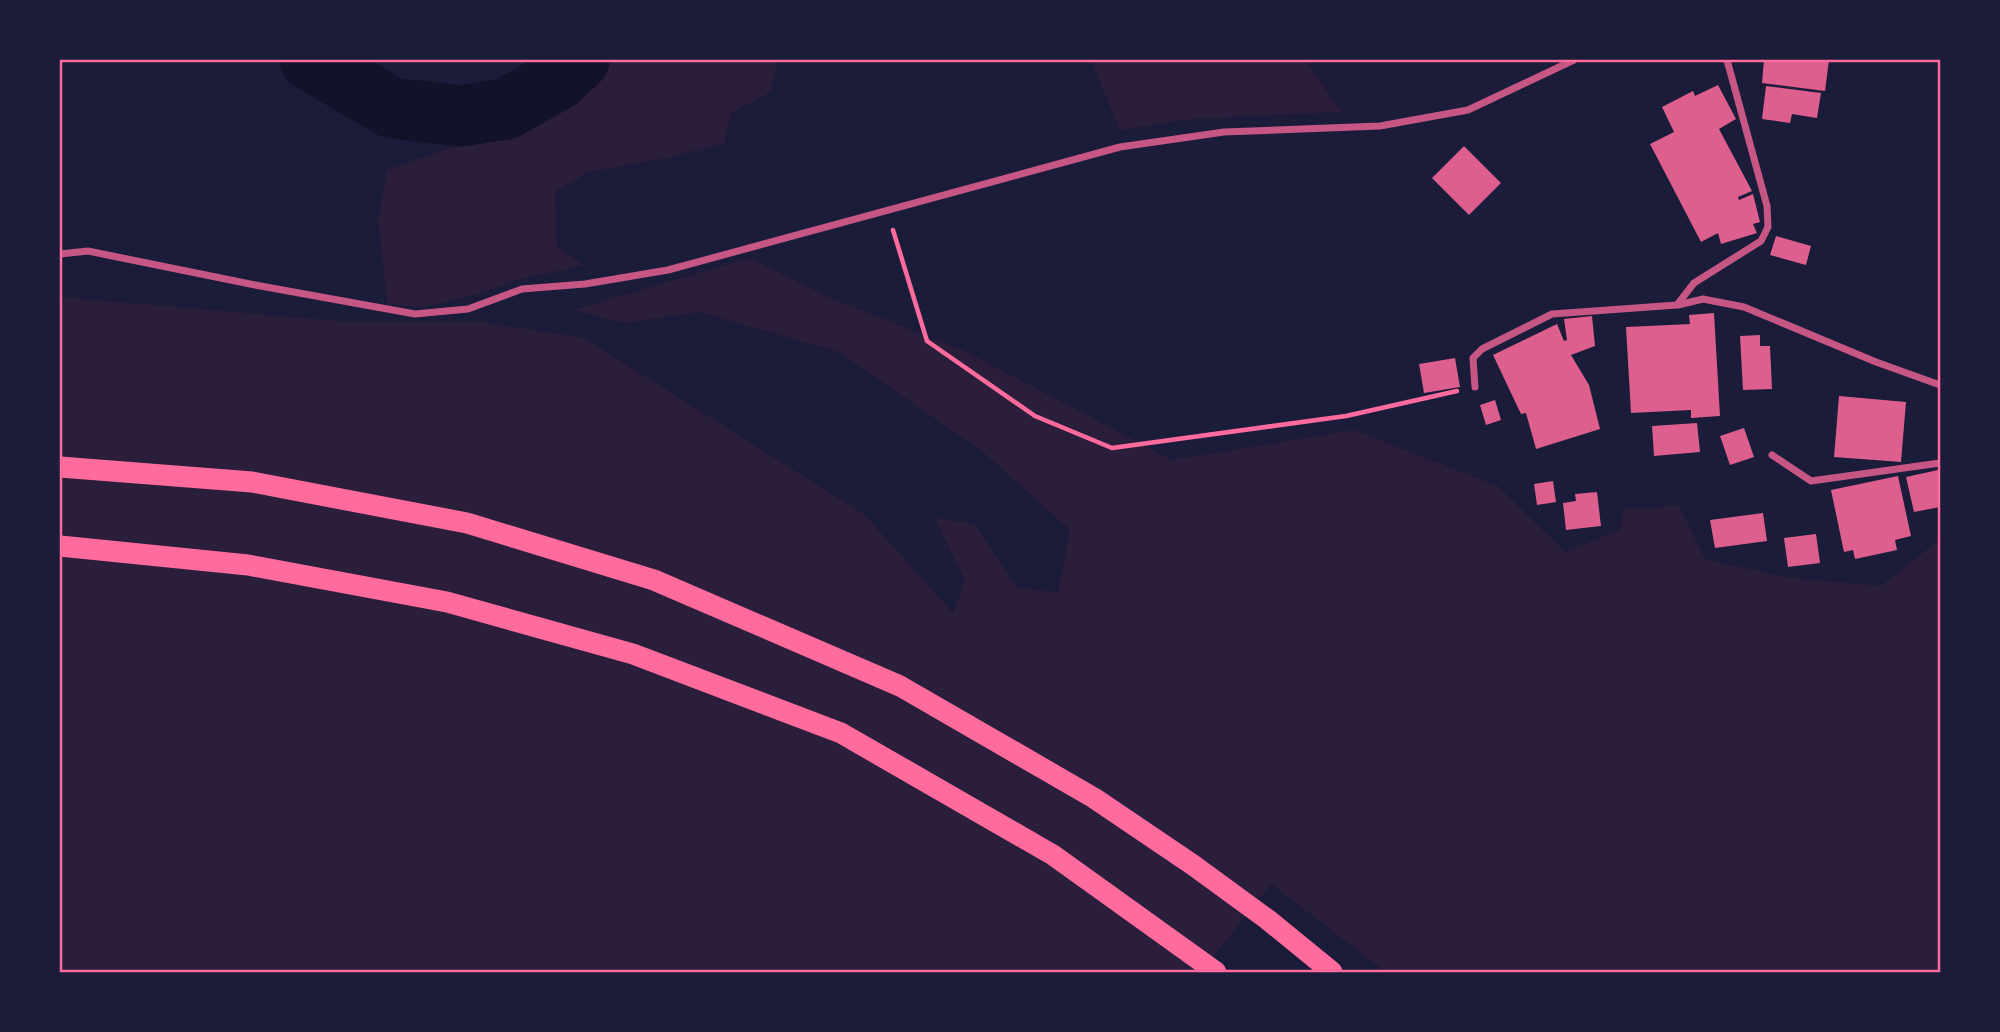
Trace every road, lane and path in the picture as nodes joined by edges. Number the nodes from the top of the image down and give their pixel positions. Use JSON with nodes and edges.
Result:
{"nodes":[{"id":1,"x":1574,"y":60,"type":"edge"},
{"id":2,"x":1727,"y":60,"type":"edge"},
{"id":3,"x":887,"y":211,"type":"junction"},
{"id":4,"x":60,"y":254,"type":"edge"},
{"id":5,"x":1677,"y":305,"type":"junction"},
{"id":6,"x":1941,"y":386,"type":"edge"},
{"id":7,"x":1475,"y":387,"type":"joint"},
{"id":8,"x":1772,"y":455,"type":"dead end"},
{"id":9,"x":1941,"y":463,"type":"edge"},
{"id":10,"x":60,"y":467,"type":"edge"},
{"id":11,"x":60,"y":546,"type":"edge"},
{"id":12,"x":1216,"y":972,"type":"edge"},
{"id":13,"x":1332,"y":972,"type":"edge"}],
"edges":[{"from":1,"to":3,"type":"street"},
{"from":2,"to":5,"type":"street"},
{"from":3,"to":4,"type":"street"},
{"from":3,"to":7,"type":"path"},
{"from":5,"to":6,"type":"street"},
{"from":5,"to":7,"type":"street"},
{"from":8,"to":9,"type":"street"},
{"from":10,"to":13,"type":"highway"},
{"from":11,"to":12,"type":"highway"}]}
